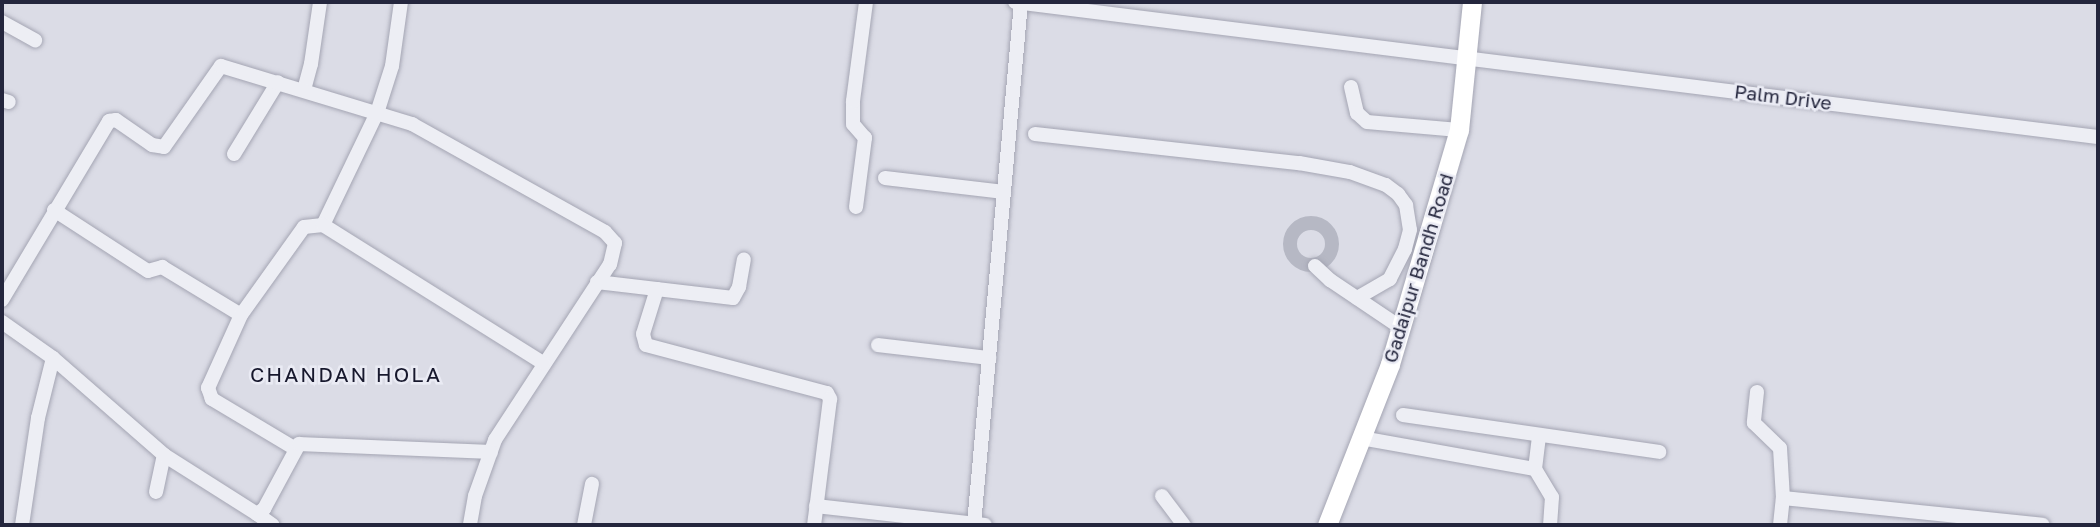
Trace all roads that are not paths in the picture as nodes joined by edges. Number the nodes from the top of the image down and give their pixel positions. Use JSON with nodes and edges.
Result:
{"nodes":[{"id":1,"x":320,"y":2,"type":"edge"},
{"id":2,"x":401,"y":2,"type":"edge"},
{"id":3,"x":866,"y":2,"type":"edge"},
{"id":4,"x":1015,"y":2,"type":"edge"},
{"id":5,"x":1133,"y":2,"type":"edge"},
{"id":6,"x":1472,"y":2,"type":"edge"},
{"id":7,"x":1021,"y":3,"type":"edge"},
{"id":8,"x":1127,"y":16,"type":"junction"},
{"id":9,"x":2,"y":22,"type":"edge"},
{"id":10,"x":35,"y":40,"type":"dead end"},
{"id":11,"x":1467,"y":57,"type":"junction"},
{"id":12,"x":278,"y":82,"type":"junction"},
{"id":13,"x":1351,"y":87,"type":"dead end"},
{"id":14,"x":304,"y":90,"type":"junction"},
{"id":15,"x":377,"y":113,"type":"junction"},
{"id":16,"x":1459,"y":130,"type":"junction"},
{"id":17,"x":1035,"y":134,"type":"dead end"},
{"id":18,"x":2098,"y":137,"type":"edge"},
{"id":19,"x":234,"y":154,"type":"dead end"},
{"id":20,"x":885,"y":178,"type":"dead end"},
{"id":21,"x":1004,"y":192,"type":"junction"},
{"id":22,"x":856,"y":207,"type":"dead end"},
{"id":23,"x":54,"y":210,"type":"junction"},
{"id":24,"x":323,"y":225,"type":"junction"},
{"id":25,"x":744,"y":259,"type":"dead end"},
{"id":26,"x":1315,"y":266,"type":"dead end"},
{"id":27,"x":597,"y":282,"type":"junction"},
{"id":28,"x":657,"y":289,"type":"junction"},
{"id":29,"x":1357,"y":298,"type":"junction"},
{"id":30,"x":2,"y":300,"type":"edge"},
{"id":31,"x":241,"y":315,"type":"junction"},
{"id":32,"x":2,"y":322,"type":"edge"},
{"id":33,"x":1400,"y":327,"type":"junction"},
{"id":34,"x":878,"y":345,"type":"dead end"},
{"id":35,"x":53,"y":358,"type":"junction"},
{"id":36,"x":989,"y":358,"type":"junction"},
{"id":37,"x":544,"y":363,"type":"junction"},
{"id":38,"x":1757,"y":391,"type":"dead end"},
{"id":39,"x":1403,"y":415,"type":"dead end"},
{"id":40,"x":1539,"y":435,"type":"junction"},
{"id":41,"x":1361,"y":438,"type":"junction"},
{"id":42,"x":294,"y":448,"type":"junction"},
{"id":43,"x":491,"y":452,"type":"junction"},
{"id":44,"x":1659,"y":452,"type":"dead end"},
{"id":45,"x":164,"y":454,"type":"junction"},
{"id":46,"x":1535,"y":469,"type":"junction"},
{"id":47,"x":592,"y":484,"type":"dead end"},
{"id":48,"x":156,"y":492,"type":"dead end"},
{"id":49,"x":1163,"y":496,"type":"dead end"},
{"id":50,"x":1783,"y":498,"type":"junction"},
{"id":51,"x":817,"y":506,"type":"junction"},
{"id":52,"x":257,"y":514,"type":"junction"},
{"id":53,"x":980,"y":524,"type":"edge"},
{"id":54,"x":22,"y":525,"type":"edge"},
{"id":55,"x":273,"y":525,"type":"edge"},
{"id":56,"x":470,"y":525,"type":"edge"},
{"id":57,"x":584,"y":525,"type":"edge"},
{"id":58,"x":814,"y":525,"type":"edge"},
{"id":59,"x":1184,"y":525,"type":"edge"},
{"id":60,"x":1328,"y":525,"type":"edge"},
{"id":61,"x":1550,"y":525,"type":"edge"},
{"id":62,"x":1780,"y":525,"type":"edge"},
{"id":63,"x":2043,"y":525,"type":"edge"}],
"edges":[{"from":1,"to":14,"type":"street"},
{"from":2,"to":15,"type":"street"},
{"from":3,"to":22,"type":"street"},
{"from":4,"to":7,"type":"street","name":"Palm Drive"},
{"from":5,"to":8,"type":"street"},
{"from":6,"to":11,"type":"street","name":"Gadaipur Bandh Road"},
{"from":7,"to":8,"type":"street","name":"Palm Drive"},
{"from":7,"to":21,"type":"street"},
{"from":8,"to":11,"type":"street","name":"Palm Drive"},
{"from":9,"to":10,"type":"street"},
{"from":11,"to":16,"type":"street","name":"Gadaipur Bandh Road"},
{"from":11,"to":18,"type":"street","name":"Palm Drive"},
{"from":12,"to":14,"type":"street"},
{"from":12,"to":19,"type":"street"},
{"from":12,"to":23,"type":"street"},
{"from":13,"to":16,"type":"street"},
{"from":14,"to":15,"type":"street"},
{"from":15,"to":24,"type":"street"},
{"from":15,"to":27,"type":"street"},
{"from":16,"to":33,"type":"street","name":"Gadaipur Bandh Road"},
{"from":17,"to":29,"type":"street"},
{"from":20,"to":21,"type":"street"},
{"from":21,"to":36,"type":"street"},
{"from":23,"to":30,"type":"street"},
{"from":23,"to":31,"type":"street"},
{"from":24,"to":31,"type":"street"},
{"from":24,"to":37,"type":"street"},
{"from":25,"to":28,"type":"street"},
{"from":26,"to":29,"type":"street"},
{"from":27,"to":28,"type":"street"},
{"from":27,"to":37,"type":"street"},
{"from":28,"to":51,"type":"street"},
{"from":29,"to":33,"type":"street"},
{"from":31,"to":42,"type":"street"},
{"from":32,"to":35,"type":"street"},
{"from":33,"to":41,"type":"street","name":"Gadaipur Bandh Road"},
{"from":34,"to":36,"type":"street"},
{"from":35,"to":45,"type":"street"},
{"from":35,"to":54,"type":"street"},
{"from":36,"to":53,"type":"street"},
{"from":37,"to":43,"type":"street"},
{"from":38,"to":50,"type":"street"},
{"from":39,"to":40,"type":"street"},
{"from":40,"to":44,"type":"street"},
{"from":40,"to":46,"type":"street"},
{"from":41,"to":46,"type":"street"},
{"from":41,"to":60,"type":"street","name":"Gadaipur Bandh Road"},
{"from":42,"to":43,"type":"street"},
{"from":42,"to":52,"type":"street"},
{"from":43,"to":56,"type":"street"},
{"from":45,"to":48,"type":"street"},
{"from":45,"to":52,"type":"street"},
{"from":46,"to":61,"type":"street"},
{"from":47,"to":57,"type":"street"},
{"from":49,"to":59,"type":"street"},
{"from":50,"to":62,"type":"street"},
{"from":50,"to":63,"type":"street"},
{"from":51,"to":53,"type":"street"},
{"from":51,"to":58,"type":"street"},
{"from":52,"to":55,"type":"street"}]}
